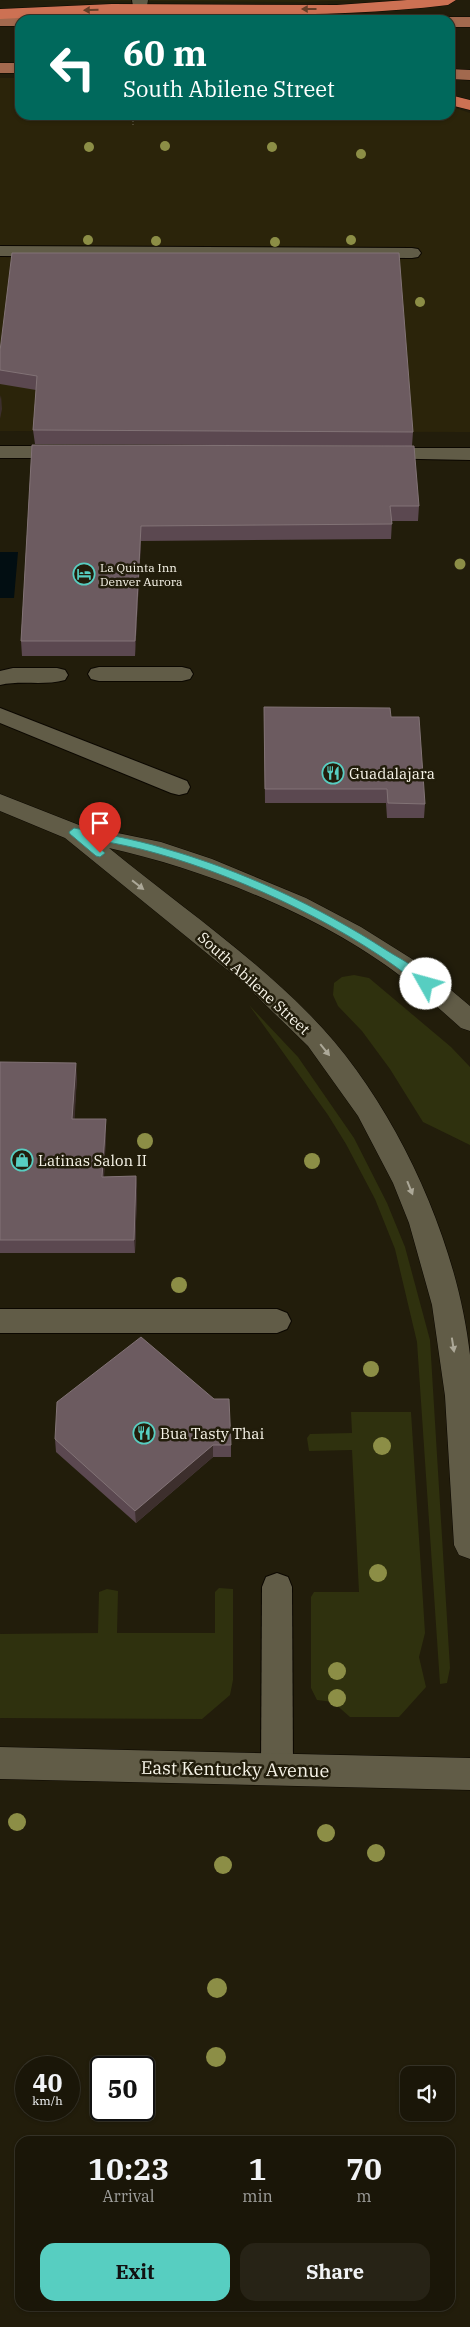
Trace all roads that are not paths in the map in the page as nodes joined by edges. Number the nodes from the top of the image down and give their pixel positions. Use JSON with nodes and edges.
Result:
{"nodes":[{"id":1,"x":448,"y":0,"type":"edge"},
{"id":2,"x":140,"y":5,"type":"edge"},
{"id":3,"x":0,"y":14,"type":"edge"},
{"id":4,"x":0,"y":21,"type":"edge"},
{"id":5,"x":15,"y":21,"type":"edge"},
{"id":6,"x":455,"y":22,"type":"edge"},
{"id":7,"x":470,"y":22,"type":"edge"},
{"id":8,"x":0,"y":68,"type":"edge"},
{"id":9,"x":15,"y":68,"type":"edge"},
{"id":10,"x":455,"y":74,"type":"edge"},
{"id":11,"x":470,"y":75,"type":"edge"},
{"id":12,"x":455,"y":101,"type":"edge"},
{"id":13,"x":470,"y":105,"type":"edge"},
{"id":14,"x":0,"y":251,"type":"edge"},
{"id":15,"x":412,"y":253,"type":"dead end"},
{"id":16,"x":0,"y":452,"type":"edge"},
{"id":17,"x":88,"y":452,"type":"edge"},
{"id":18,"x":362,"y":454,"type":"edge"},
{"id":19,"x":470,"y":454,"type":"edge"},
{"id":20,"x":99,"y":674,"type":"dead end"},
{"id":21,"x":182,"y":674,"type":"dead end"},
{"id":22,"x":57,"y":675,"type":"dead end"},
{"id":23,"x":0,"y":678,"type":"edge"},
{"id":24,"x":0,"y":715,"type":"edge"},
{"id":25,"x":179,"y":787,"type":"dead end"},
{"id":26,"x":0,"y":802,"type":"edge"},
{"id":27,"x":74,"y":832,"type":"junction"},
{"id":28,"x":470,"y":1021,"type":"edge"},
{"id":29,"x":0,"y":1321,"type":"edge"},
{"id":30,"x":277,"y":1321,"type":"dead end"},
{"id":31,"x":470,"y":1545,"type":"edge"},
{"id":32,"x":277,"y":1587,"type":"dead end"},
{"id":33,"x":0,"y":1763,"type":"edge"},
{"id":34,"x":277,"y":1769,"type":"junction"},
{"id":35,"x":470,"y":1774,"type":"edge"}],
"edges":[{"from":1,"to":2,"type":"highway","one_way":true},
{"from":2,"to":3,"type":"highway","one_way":true},
{"from":4,"to":5,"type":"main road"},
{"from":6,"to":7,"type":"main road"},
{"from":8,"to":9,"type":"main road"},
{"from":10,"to":11,"type":"main road"},
{"from":12,"to":13,"type":"highway"},
{"from":14,"to":15,"type":"lane"},
{"from":16,"to":17,"type":"lane"},
{"from":18,"to":19,"type":"lane"},
{"from":20,"to":21,"type":"lane"},
{"from":22,"to":23,"type":"lane"},
{"from":24,"to":25,"type":"lane"},
{"from":26,"to":27,"type":"main road","name":"South Abilene Street"},
{"from":27,"to":28,"type":"main road","name":"South Abilene Street"},
{"from":27,"to":31,"type":"main road","name":"South Abilene Street","one_way":true},
{"from":29,"to":30,"type":"lane"},
{"from":32,"to":34,"type":"lane"},
{"from":33,"to":34,"type":"main road","name":"East Kentucky Avenue"},
{"from":34,"to":35,"type":"main road","name":"East Kentucky Avenue"}]}
